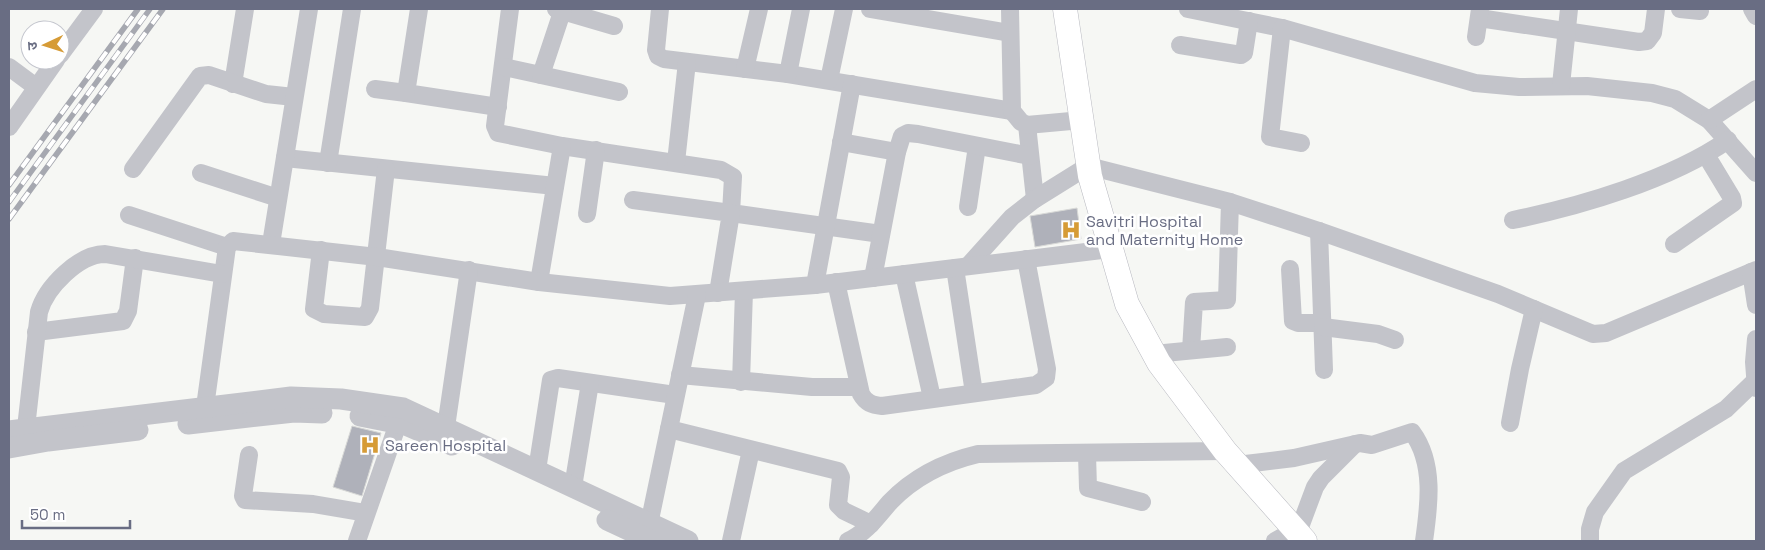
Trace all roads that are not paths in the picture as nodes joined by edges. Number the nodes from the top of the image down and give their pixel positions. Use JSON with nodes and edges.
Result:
{"nodes":[{"id":1,"x":94,"y":9,"type":"edge"},
{"id":2,"x":245,"y":9,"type":"edge"},
{"id":3,"x":309,"y":9,"type":"edge"},
{"id":4,"x":352,"y":9,"type":"edge"},
{"id":5,"x":419,"y":9,"type":"edge"},
{"id":6,"x":510,"y":9,"type":"edge"},
{"id":7,"x":560,"y":9,"type":"edge"},
{"id":8,"x":660,"y":9,"type":"edge"},
{"id":9,"x":759,"y":9,"type":"edge"},
{"id":10,"x":801,"y":9,"type":"edge"},
{"id":11,"x":844,"y":9,"type":"edge"},
{"id":12,"x":870,"y":9,"type":"edge"},
{"id":13,"x":1010,"y":9,"type":"edge"},
{"id":14,"x":1065,"y":9,"type":"edge"},
{"id":15,"x":1188,"y":9,"type":"edge"},
{"id":16,"x":1569,"y":9,"type":"edge"},
{"id":17,"x":1656,"y":9,"type":"edge"},
{"id":18,"x":1680,"y":9,"type":"edge"},
{"id":19,"x":1752,"y":9,"type":"edge"},
{"id":20,"x":1700,"y":11,"type":"dead end"},
{"id":21,"x":1479,"y":13,"type":"edge"},
{"id":22,"x":1756,"y":16,"type":"edge"},
{"id":23,"x":1250,"y":21,"type":"junction"},
{"id":24,"x":614,"y":26,"type":"dead end"},
{"id":25,"x":1282,"y":28,"type":"junction"},
{"id":26,"x":1565,"y":31,"type":"junction"},
{"id":27,"x":1010,"y":33,"type":"junction"},
{"id":28,"x":1476,"y":37,"type":"dead end"},
{"id":29,"x":70,"y":41,"type":"edge"},
{"id":30,"x":1180,"y":45,"type":"dead end"},
{"id":31,"x":687,"y":62,"type":"junction"},
{"id":32,"x":9,"y":67,"type":"edge"},
{"id":33,"x":504,"y":67,"type":"junction"},
{"id":34,"x":745,"y":68,"type":"junction"},
{"id":35,"x":49,"y":70,"type":"edge"},
{"id":36,"x":788,"y":74,"type":"junction"},
{"id":37,"x":541,"y":75,"type":"junction"},
{"id":38,"x":829,"y":80,"type":"junction"},
{"id":39,"x":233,"y":84,"type":"junction"},
{"id":40,"x":852,"y":84,"type":"junction"},
{"id":41,"x":1561,"y":85,"type":"junction"},
{"id":42,"x":36,"y":87,"type":"junction"},
{"id":43,"x":375,"y":89,"type":"dead end"},
{"id":44,"x":1756,"y":89,"type":"edge"},
{"id":45,"x":619,"y":92,"type":"dead end"},
{"id":46,"x":406,"y":93,"type":"junction"},
{"id":47,"x":294,"y":97,"type":"junction"},
{"id":48,"x":498,"y":107,"type":"junction"},
{"id":49,"x":1012,"y":111,"type":"junction"},
{"id":50,"x":1082,"y":120,"type":"junction"},
{"id":51,"x":1709,"y":120,"type":"junction"},
{"id":52,"x":1027,"y":125,"type":"junction"},
{"id":53,"x":9,"y":127,"type":"edge"},
{"id":54,"x":1728,"y":140,"type":"junction"},
{"id":55,"x":842,"y":142,"type":"junction"},
{"id":56,"x":1301,"y":143,"type":"dead end"},
{"id":57,"x":562,"y":146,"type":"junction"},
{"id":58,"x":977,"y":146,"type":"junction"},
{"id":59,"x":596,"y":150,"type":"junction"},
{"id":60,"x":897,"y":152,"type":"junction"},
{"id":61,"x":1706,"y":155,"type":"junction"},
{"id":62,"x":1030,"y":156,"type":"junction"},
{"id":63,"x":285,"y":158,"type":"junction"},
{"id":64,"x":676,"y":162,"type":"junction"},
{"id":65,"x":328,"y":163,"type":"junction"},
{"id":66,"x":1088,"y":166,"type":"junction"},
{"id":67,"x":133,"y":169,"type":"dead end"},
{"id":68,"x":386,"y":169,"type":"junction"},
{"id":69,"x":201,"y":173,"type":"dead end"},
{"id":70,"x":1756,"y":173,"type":"edge"},
{"id":71,"x":555,"y":186,"type":"junction"},
{"id":72,"x":278,"y":198,"type":"junction"},
{"id":73,"x":1035,"y":199,"type":"junction"},
{"id":74,"x":633,"y":200,"type":"dead end"},
{"id":75,"x":1230,"y":202,"type":"junction"},
{"id":76,"x":968,"y":207,"type":"dead end"},
{"id":77,"x":731,"y":213,"type":"junction"},
{"id":78,"x":587,"y":214,"type":"dead end"},
{"id":79,"x":129,"y":215,"type":"dead end"},
{"id":80,"x":1513,"y":220,"type":"dead end"},
{"id":81,"x":827,"y":227,"type":"junction"},
{"id":82,"x":1319,"y":231,"type":"junction"},
{"id":83,"x":881,"y":234,"type":"junction"},
{"id":84,"x":271,"y":244,"type":"junction"},
{"id":85,"x":1674,"y":244,"type":"dead end"},
{"id":86,"x":226,"y":247,"type":"junction"},
{"id":87,"x":320,"y":250,"type":"junction"},
{"id":88,"x":1110,"y":250,"type":"junction"},
{"id":89,"x":377,"y":257,"type":"junction"},
{"id":90,"x":135,"y":258,"type":"junction"},
{"id":91,"x":1026,"y":260,"type":"junction"},
{"id":92,"x":962,"y":267,"type":"junction"},
{"id":93,"x":1290,"y":269,"type":"dead end"},
{"id":94,"x":469,"y":270,"type":"junction"},
{"id":95,"x":1754,"y":271,"type":"edge"},
{"id":96,"x":222,"y":274,"type":"junction"},
{"id":97,"x":904,"y":274,"type":"junction"},
{"id":98,"x":873,"y":278,"type":"junction"},
{"id":99,"x":539,"y":282,"type":"junction"},
{"id":100,"x":836,"y":282,"type":"junction"},
{"id":101,"x":815,"y":285,"type":"junction"},
{"id":102,"x":744,"y":291,"type":"junction"},
{"id":103,"x":718,"y":293,"type":"junction"},
{"id":104,"x":697,"y":295,"type":"junction"},
{"id":105,"x":1756,"y":305,"type":"edge"},
{"id":106,"x":1534,"y":309,"type":"junction"},
{"id":107,"x":1323,"y":325,"type":"junction"},
{"id":108,"x":36,"y":332,"type":"junction"},
{"id":109,"x":1756,"y":339,"type":"edge"},
{"id":110,"x":1395,"y":340,"type":"dead end"},
{"id":111,"x":1227,"y":346,"type":"dead end"},
{"id":112,"x":1191,"y":350,"type":"junction"},
{"id":113,"x":1154,"y":354,"type":"junction"},
{"id":114,"x":1324,"y":370,"type":"dead end"},
{"id":115,"x":680,"y":375,"type":"junction"},
{"id":116,"x":741,"y":382,"type":"junction"},
{"id":117,"x":590,"y":383,"type":"junction"},
{"id":118,"x":1756,"y":384,"type":"edge"},
{"id":119,"x":859,"y":387,"type":"junction"},
{"id":120,"x":974,"y":393,"type":"junction"},
{"id":121,"x":675,"y":395,"type":"junction"},
{"id":122,"x":932,"y":398,"type":"junction"},
{"id":123,"x":205,"y":407,"type":"junction"},
{"id":124,"x":400,"y":415,"type":"junction"},
{"id":125,"x":1510,"y":423,"type":"dead end"},
{"id":126,"x":17,"y":429,"type":"edge"},
{"id":127,"x":669,"y":430,"type":"junction"},
{"id":128,"x":444,"y":434,"type":"junction"},
{"id":129,"x":1355,"y":444,"type":"junction"},
{"id":130,"x":9,"y":448,"type":"edge"},
{"id":131,"x":751,"y":450,"type":"junction"},
{"id":132,"x":1087,"y":454,"type":"junction"},
{"id":133,"x":249,"y":455,"type":"dead end"},
{"id":134,"x":1231,"y":458,"type":"junction"},
{"id":135,"x":536,"y":470,"type":"junction"},
{"id":136,"x":573,"y":487,"type":"junction"},
{"id":137,"x":1142,"y":502,"type":"dead end"},
{"id":138,"x":366,"y":513,"type":"junction"},
{"id":139,"x":649,"y":534,"type":"edge"},
{"id":140,"x":860,"y":536,"type":"edge"},
{"id":141,"x":1291,"y":538,"type":"edge"},
{"id":142,"x":357,"y":541,"type":"edge"},
{"id":143,"x":688,"y":541,"type":"edge"},
{"id":144,"x":732,"y":541,"type":"edge"},
{"id":145,"x":1424,"y":541,"type":"edge"},
{"id":146,"x":1590,"y":541,"type":"edge"}],
"edges":[{"from":1,"to":29,"type":"street"},
{"from":2,"to":39,"type":"street"},
{"from":3,"to":47,"type":"street"},
{"from":4,"to":65,"type":"street"},
{"from":5,"to":46,"type":"street"},
{"from":6,"to":33,"type":"street"},
{"from":7,"to":24,"type":"street"},
{"from":7,"to":37,"type":"street"},
{"from":8,"to":31,"type":"street"},
{"from":9,"to":34,"type":"street"},
{"from":10,"to":36,"type":"street"},
{"from":11,"to":38,"type":"street"},
{"from":12,"to":27,"type":"street"},
{"from":13,"to":27,"type":"street"},
{"from":14,"to":50,"type":"main road"},
{"from":15,"to":23,"type":"street"},
{"from":16,"to":26,"type":"street"},
{"from":17,"to":26,"type":"street"},
{"from":18,"to":20,"type":"street"},
{"from":19,"to":22,"type":"street"},
{"from":21,"to":26,"type":"street"},
{"from":21,"to":28,"type":"street"},
{"from":23,"to":25,"type":"street"},
{"from":23,"to":30,"type":"street"},
{"from":25,"to":41,"type":"street"},
{"from":25,"to":56,"type":"street"},
{"from":26,"to":41,"type":"street"},
{"from":27,"to":49,"type":"street"},
{"from":31,"to":34,"type":"street"},
{"from":31,"to":64,"type":"street"},
{"from":32,"to":42,"type":"street"},
{"from":33,"to":37,"type":"street"},
{"from":33,"to":48,"type":"street"},
{"from":34,"to":36,"type":"street"},
{"from":35,"to":42,"type":"street"},
{"from":36,"to":38,"type":"street"},
{"from":37,"to":45,"type":"street"},
{"from":38,"to":40,"type":"street"},
{"from":39,"to":47,"type":"street"},
{"from":39,"to":67,"type":"street"},
{"from":40,"to":49,"type":"street"},
{"from":40,"to":55,"type":"street"},
{"from":41,"to":51,"type":"street"},
{"from":42,"to":53,"type":"street"},
{"from":43,"to":46,"type":"street"},
{"from":44,"to":51,"type":"street"},
{"from":46,"to":48,"type":"street"},
{"from":47,"to":63,"type":"street"},
{"from":48,"to":57,"type":"street"},
{"from":49,"to":52,"type":"street"},
{"from":50,"to":52,"type":"street"},
{"from":50,"to":66,"type":"main road"},
{"from":51,"to":54,"type":"street"},
{"from":52,"to":62,"type":"street"},
{"from":54,"to":61,"type":"street"},
{"from":54,"to":70,"type":"street"},
{"from":55,"to":60,"type":"street"},
{"from":55,"to":81,"type":"street"},
{"from":57,"to":59,"type":"street"},
{"from":57,"to":71,"type":"street"},
{"from":58,"to":60,"type":"street"},
{"from":58,"to":62,"type":"street"},
{"from":58,"to":76,"type":"street"},
{"from":59,"to":64,"type":"street"},
{"from":59,"to":78,"type":"street"},
{"from":60,"to":83,"type":"street"},
{"from":61,"to":80,"type":"street"},
{"from":61,"to":85,"type":"street"},
{"from":62,"to":73,"type":"street"},
{"from":63,"to":65,"type":"street"},
{"from":63,"to":72,"type":"street"},
{"from":64,"to":77,"type":"street"},
{"from":65,"to":68,"type":"street"},
{"from":66,"to":73,"type":"street"},
{"from":66,"to":75,"type":"street"},
{"from":66,"to":88,"type":"main road"},
{"from":68,"to":71,"type":"street"},
{"from":68,"to":89,"type":"street"},
{"from":69,"to":72,"type":"street"},
{"from":71,"to":99,"type":"street"},
{"from":72,"to":84,"type":"street"},
{"from":73,"to":92,"type":"street"},
{"from":74,"to":77,"type":"street"},
{"from":75,"to":82,"type":"street"},
{"from":75,"to":112,"type":"street"},
{"from":77,"to":81,"type":"street"},
{"from":77,"to":103,"type":"street"},
{"from":79,"to":86,"type":"street"},
{"from":81,"to":83,"type":"street"},
{"from":81,"to":101,"type":"street"},
{"from":82,"to":106,"type":"street"},
{"from":82,"to":107,"type":"street"},
{"from":83,"to":98,"type":"street"},
{"from":84,"to":86,"type":"street"},
{"from":84,"to":87,"type":"street"},
{"from":86,"to":96,"type":"street"},
{"from":87,"to":89,"type":"street"},
{"from":87,"to":89,"type":"street"},
{"from":88,"to":91,"type":"street"},
{"from":88,"to":113,"type":"main road"},
{"from":89,"to":94,"type":"street"},
{"from":90,"to":96,"type":"street"},
{"from":90,"to":108,"type":"street"},
{"from":90,"to":108,"type":"street"},
{"from":91,"to":92,"type":"street"},
{"from":91,"to":120,"type":"street"},
{"from":92,"to":97,"type":"street"},
{"from":92,"to":120,"type":"street"},
{"from":93,"to":107,"type":"street"},
{"from":94,"to":99,"type":"street"},
{"from":94,"to":128,"type":"street"},
{"from":95,"to":105,"type":"street"},
{"from":95,"to":106,"type":"street"},
{"from":96,"to":123,"type":"street"},
{"from":97,"to":98,"type":"street"},
{"from":97,"to":122,"type":"street"},
{"from":98,"to":100,"type":"street"},
{"from":99,"to":104,"type":"street"},
{"from":100,"to":101,"type":"street"},
{"from":100,"to":119,"type":"street"},
{"from":101,"to":102,"type":"street"},
{"from":102,"to":103,"type":"street"},
{"from":102,"to":116,"type":"street"},
{"from":103,"to":104,"type":"street"},
{"from":104,"to":115,"type":"street"},
{"from":106,"to":125,"type":"street"},
{"from":107,"to":110,"type":"street"},
{"from":107,"to":114,"type":"street"},
{"from":108,"to":126,"type":"street"},
{"from":109,"to":118,"type":"street"},
{"from":111,"to":112,"type":"street"},
{"from":112,"to":113,"type":"street"},
{"from":113,"to":134,"type":"main road"},
{"from":115,"to":116,"type":"street"},
{"from":115,"to":121,"type":"street"},
{"from":116,"to":119,"type":"street"},
{"from":117,"to":121,"type":"street"},
{"from":117,"to":135,"type":"street"},
{"from":117,"to":136,"type":"street"},
{"from":118,"to":146,"type":"street"},
{"from":119,"to":122,"type":"street"},
{"from":120,"to":122,"type":"street"},
{"from":121,"to":127,"type":"street"},
{"from":123,"to":124,"type":"street"},
{"from":123,"to":126,"type":"street"},
{"from":124,"to":128,"type":"street"},
{"from":124,"to":130,"type":"street"},
{"from":124,"to":138,"type":"street"},
{"from":127,"to":131,"type":"street"},
{"from":127,"to":139,"type":"street"},
{"from":128,"to":135,"type":"street"},
{"from":128,"to":139,"type":"street"},
{"from":129,"to":134,"type":"street"},
{"from":129,"to":141,"type":"street"},
{"from":129,"to":145,"type":"street"},
{"from":131,"to":140,"type":"street"},
{"from":131,"to":144,"type":"street"},
{"from":132,"to":134,"type":"street"},
{"from":132,"to":137,"type":"street"},
{"from":132,"to":140,"type":"street"},
{"from":133,"to":138,"type":"street"},
{"from":134,"to":141,"type":"main road"},
{"from":135,"to":136,"type":"street"},
{"from":136,"to":139,"type":"street"},
{"from":138,"to":142,"type":"street"},
{"from":139,"to":143,"type":"street"}]}
